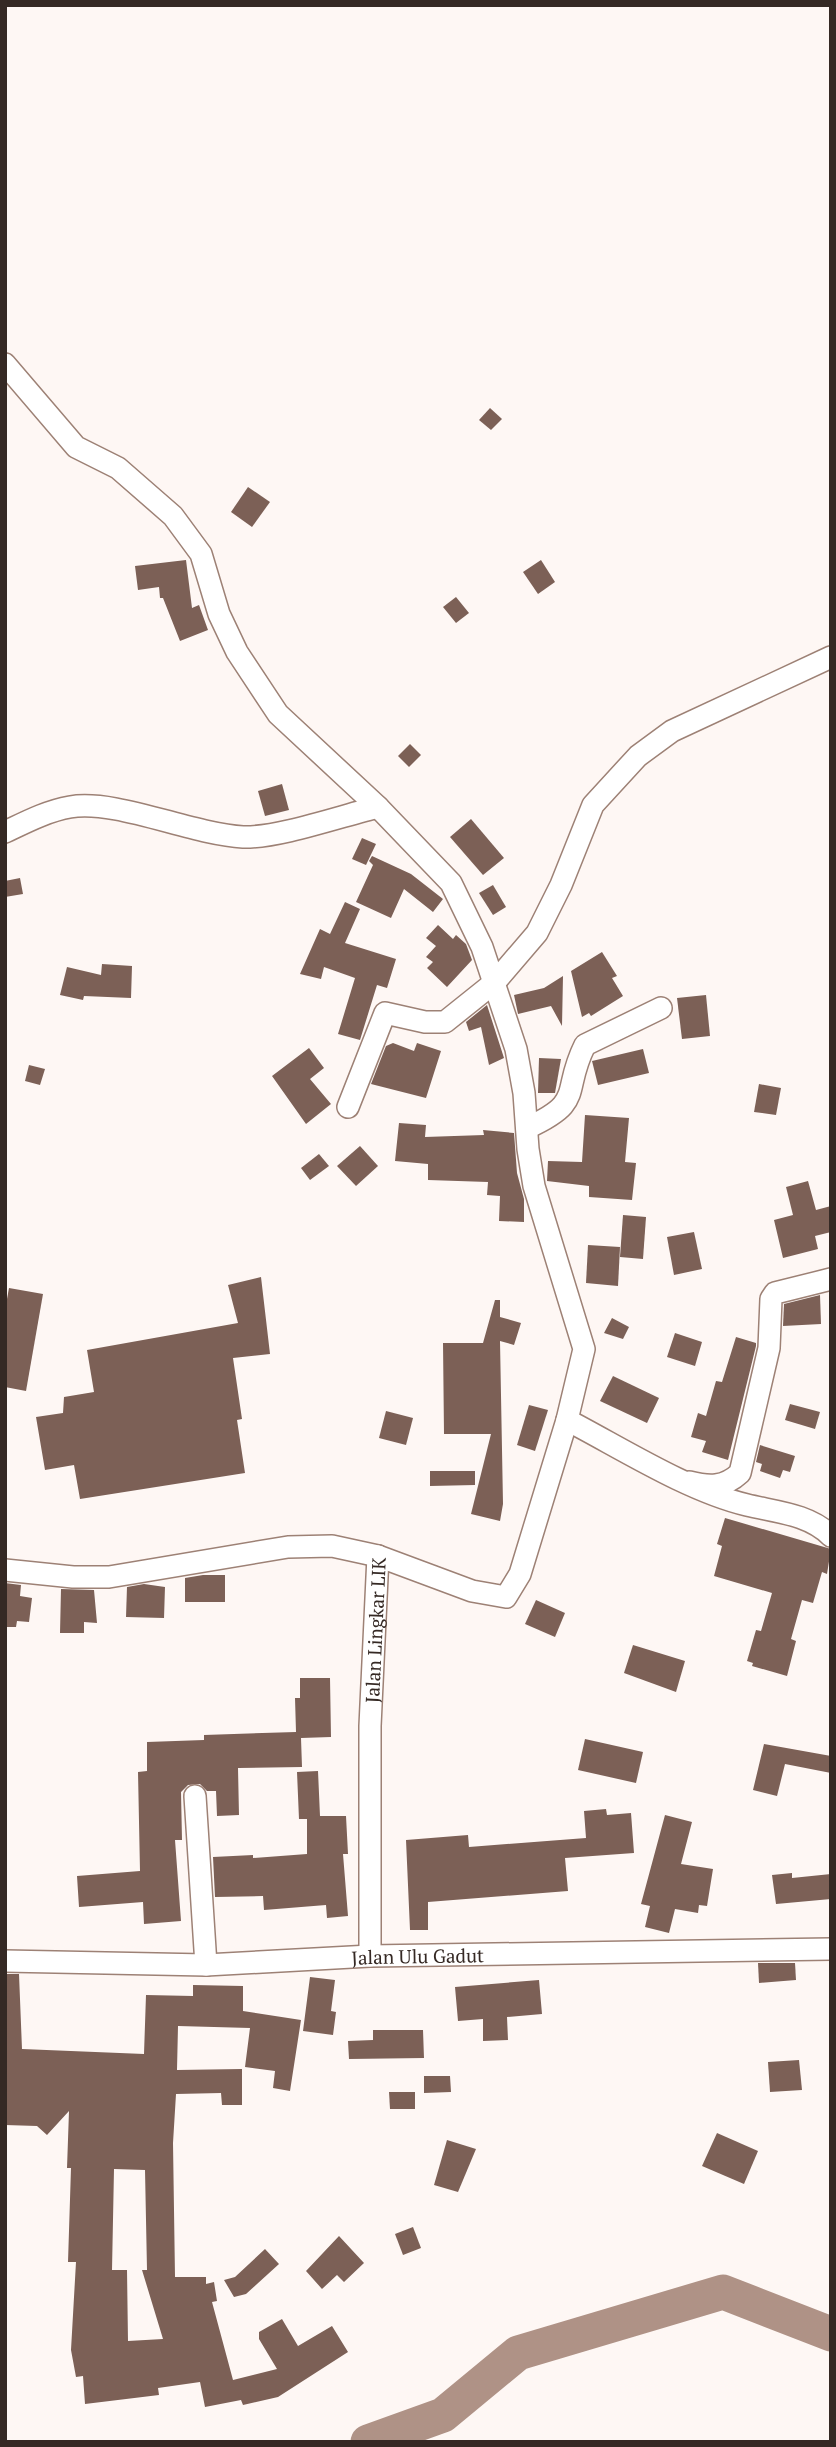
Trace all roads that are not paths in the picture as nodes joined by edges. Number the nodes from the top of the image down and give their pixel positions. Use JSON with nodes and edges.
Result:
{"nodes":[{"id":1,"x":5,"y":364,"type":"edge"},
{"id":2,"x":831,"y":657,"type":"edge"},
{"id":3,"x":378,"y":807,"type":"junction"},
{"id":4,"x":5,"y":832,"type":"edge"},
{"id":5,"x":495,"y":982,"type":"junction"},
{"id":6,"x":661,"y":1008,"type":"dead end"},
{"id":7,"x":348,"y":1107,"type":"dead end"},
{"id":8,"x":527,"y":1128,"type":"junction"},
{"id":9,"x":831,"y":1279,"type":"edge"},
{"id":10,"x":567,"y":1420,"type":"junction"},
{"id":11,"x":689,"y":1482,"type":"junction"},
{"id":12,"x":831,"y":1536,"type":"edge"},
{"id":13,"x":378,"y":1556,"type":"junction"},
{"id":14,"x":5,"y":1570,"type":"edge"},
{"id":15,"x":195,"y":1796,"type":"dead end"},
{"id":16,"x":831,"y":1949,"type":"edge"},
{"id":17,"x":370,"y":1956,"type":"junction"},
{"id":18,"x":5,"y":1961,"type":"edge"},
{"id":19,"x":206,"y":1965,"type":"junction"}],
"edges":[{"from":1,"to":3,"type":"street"},
{"from":2,"to":5,"type":"street"},
{"from":3,"to":4,"type":"street"},
{"from":3,"to":5,"type":"street"},
{"from":5,"to":7,"type":"street"},
{"from":5,"to":8,"type":"street"},
{"from":6,"to":8,"type":"street"},
{"from":8,"to":10,"type":"street"},
{"from":9,"to":11,"type":"street"},
{"from":10,"to":11,"type":"street"},
{"from":10,"to":13,"type":"street"},
{"from":11,"to":12,"type":"street"},
{"from":13,"to":14,"type":"street","name":"Jalan Lingkar LIK"},
{"from":13,"to":17,"type":"street","name":"Jalan Lingkar LIK"},
{"from":15,"to":19,"type":"street"},
{"from":16,"to":17,"type":"street","name":"Jalan Ulu Gadut"},
{"from":17,"to":19,"type":"street","name":"Jalan Ulu Gadut"},
{"from":18,"to":19,"type":"street","name":"Jalan Ulu Gadut"}]}
